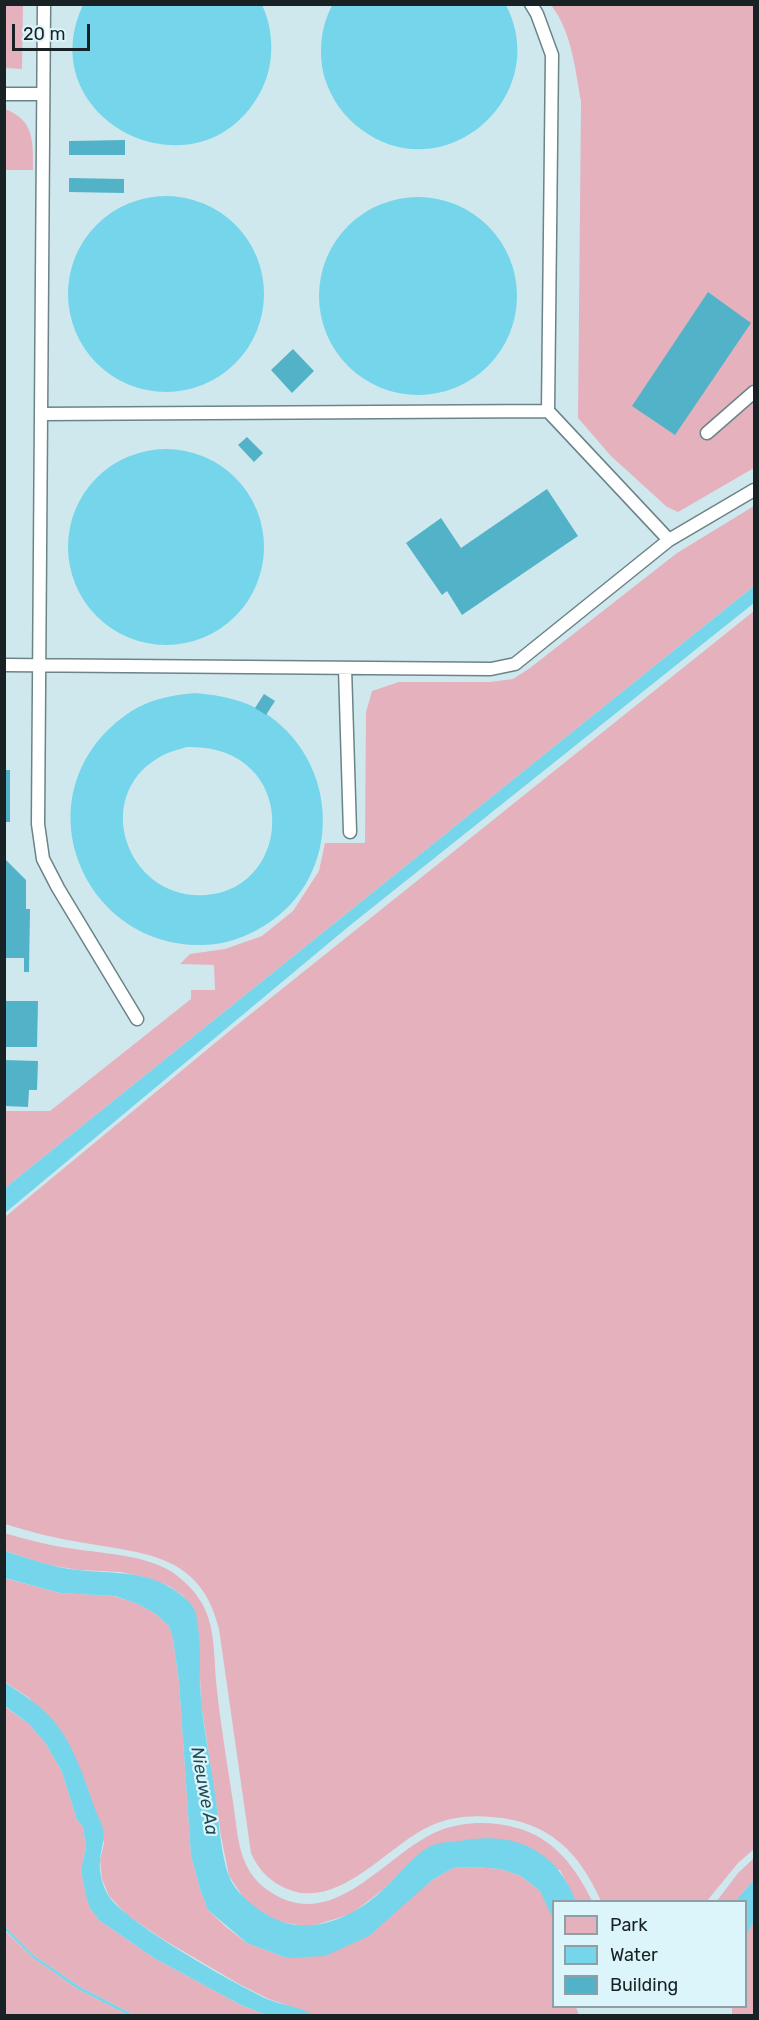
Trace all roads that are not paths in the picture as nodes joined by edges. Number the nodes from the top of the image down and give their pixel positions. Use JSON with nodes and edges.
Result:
{"nodes":[{"id":1,"x":44,"y":4,"type":"edge"},
{"id":2,"x":531,"y":4,"type":"edge"},
{"id":3,"x":4,"y":94,"type":"edge"},
{"id":4,"x":43,"y":94,"type":"junction"},
{"id":5,"x":754,"y":392,"type":"edge"},
{"id":6,"x":548,"y":411,"type":"junction"},
{"id":7,"x":41,"y":414,"type":"junction"},
{"id":8,"x":707,"y":433,"type":"dead end"},
{"id":9,"x":754,"y":490,"type":"edge"},
{"id":10,"x":669,"y":540,"type":"junction"},
{"id":11,"x":4,"y":665,"type":"edge"},
{"id":12,"x":40,"y":665,"type":"junction"},
{"id":13,"x":345,"y":668,"type":"junction"},
{"id":14,"x":350,"y":832,"type":"dead end"},
{"id":15,"x":137,"y":1019,"type":"dead end"}],
"edges":[{"from":1,"to":4,"type":"lane"},
{"from":2,"to":6,"type":"lane"},
{"from":3,"to":4,"type":"lane"},
{"from":4,"to":7,"type":"lane"},
{"from":5,"to":8,"type":"lane"},
{"from":6,"to":7,"type":"lane"},
{"from":6,"to":10,"type":"lane"},
{"from":7,"to":12,"type":"lane"},
{"from":9,"to":10,"type":"lane"},
{"from":10,"to":13,"type":"lane"},
{"from":11,"to":12,"type":"lane"},
{"from":12,"to":13,"type":"lane"},
{"from":12,"to":15,"type":"lane"},
{"from":13,"to":14,"type":"lane"}]}
